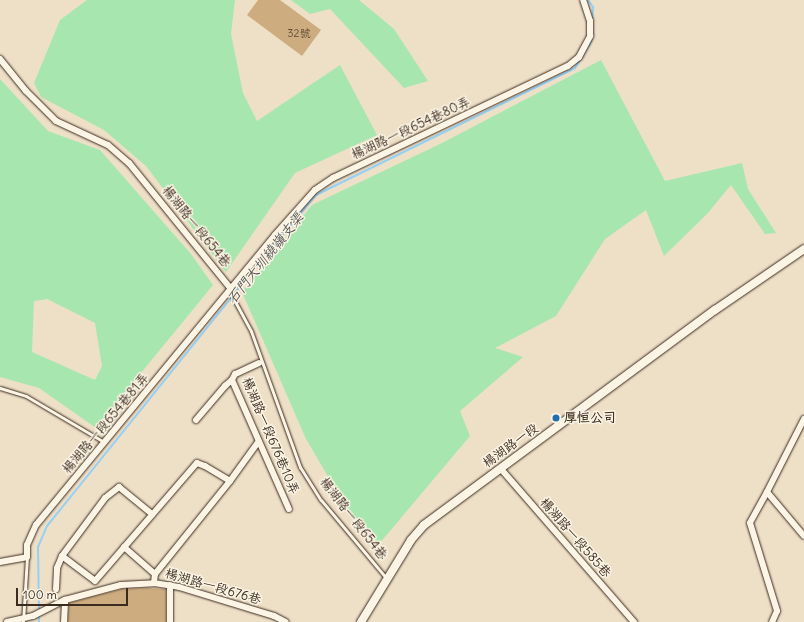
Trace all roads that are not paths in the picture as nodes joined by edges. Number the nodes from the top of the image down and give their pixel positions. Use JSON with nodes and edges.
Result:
{"nodes":[{"id":1,"x":583,"y":0,"type":"edge"},
{"id":2,"x":0,"y":60,"type":"edge"},
{"id":3,"x":804,"y":249,"type":"edge"},
{"id":4,"x":231,"y":292,"type":"junction"},
{"id":5,"x":259,"y":363,"type":"dead end"},
{"id":6,"x":232,"y":380,"type":"junction"},
{"id":7,"x":0,"y":388,"type":"edge"},
{"id":8,"x":804,"y":419,"type":"edge"},
{"id":9,"x":196,"y":420,"type":"dead end"},
{"id":10,"x":259,"y":441,"type":"junction"},
{"id":11,"x":105,"y":443,"type":"junction"},
{"id":12,"x":501,"y":469,"type":"junction"},
{"id":13,"x":230,"y":480,"type":"junction"},
{"id":14,"x":767,"y":492,"type":"junction"},
{"id":15,"x":289,"y":509,"type":"dead end"},
{"id":16,"x":152,"y":514,"type":"junction"},
{"id":17,"x":804,"y":536,"type":"edge"},
{"id":18,"x":124,"y":548,"type":"junction"},
{"id":19,"x":62,"y":556,"type":"junction"},
{"id":20,"x":27,"y":557,"type":"junction"},
{"id":21,"x":0,"y":562,"type":"edge"},
{"id":22,"x":155,"y":574,"type":"junction"},
{"id":23,"x":387,"y":579,"type":"junction"},
{"id":24,"x":154,"y":583,"type":"junction"},
{"id":25,"x":170,"y":585,"type":"junction"},
{"id":26,"x":56,"y":589,"type":"dead end"},
{"id":27,"x":65,"y":600,"type":"junction"},
{"id":28,"x":23,"y":620,"type":"edge"},
{"id":29,"x":7,"y":622,"type":"edge"},
{"id":30,"x":64,"y":622,"type":"edge"},
{"id":31,"x":170,"y":622,"type":"edge"},
{"id":32,"x":286,"y":622,"type":"edge"},
{"id":33,"x":361,"y":622,"type":"edge"},
{"id":34,"x":634,"y":622,"type":"edge"},
{"id":35,"x":772,"y":622,"type":"edge"}],
"edges":[{"from":1,"to":4,"type":"street","name":"楊湖路一段654巷80弄"},
{"from":2,"to":4,"type":"street","name":"楊湖路一段654巷"},
{"from":3,"to":12,"type":"street","name":"楊湖路一段"},
{"from":4,"to":11,"type":"street","name":"楊湖路一段654巷81弄"},
{"from":4,"to":23,"type":"lane","name":"楊湖路一段654巷"},
{"from":5,"to":6,"type":"street","name":"楊湖路一段676巷10弄"},
{"from":6,"to":9,"type":"street"},
{"from":6,"to":10,"type":"street","name":"楊湖路一段676巷10弄"},
{"from":7,"to":11,"type":"lane"},
{"from":8,"to":14,"type":"street"},
{"from":10,"to":13,"type":"street"},
{"from":10,"to":15,"type":"street","name":"楊湖路一段676巷10弄"},
{"from":11,"to":20,"type":"street","name":"楊湖路一段654巷81弄"},
{"from":12,"to":23,"type":"street","name":"楊湖路一段"},
{"from":12,"to":34,"type":"street","name":"楊湖路一段585巷"},
{"from":13,"to":16,"type":"street"},
{"from":13,"to":22,"type":"street"},
{"from":14,"to":17,"type":"street"},
{"from":14,"to":35,"type":"street"},
{"from":16,"to":18,"type":"street"},
{"from":16,"to":19,"type":"street"},
{"from":18,"to":19,"type":"street"},
{"from":18,"to":22,"type":"street"},
{"from":19,"to":26,"type":"street"},
{"from":20,"to":21,"type":"street"},
{"from":20,"to":28,"type":"lane"},
{"from":22,"to":24,"type":"street"},
{"from":23,"to":33,"type":"street","name":"楊湖路一段"},
{"from":24,"to":25,"type":"street","name":"楊湖路一段676巷"},
{"from":24,"to":27,"type":"street","name":"楊湖路一段676巷"},
{"from":25,"to":31,"type":"street"},
{"from":25,"to":32,"type":"street","name":"楊湖路一段676巷"},
{"from":27,"to":28,"type":"street","name":"楊湖路一段676巷"},
{"from":27,"to":30,"type":"street"},
{"from":28,"to":29,"type":"street"}]}
